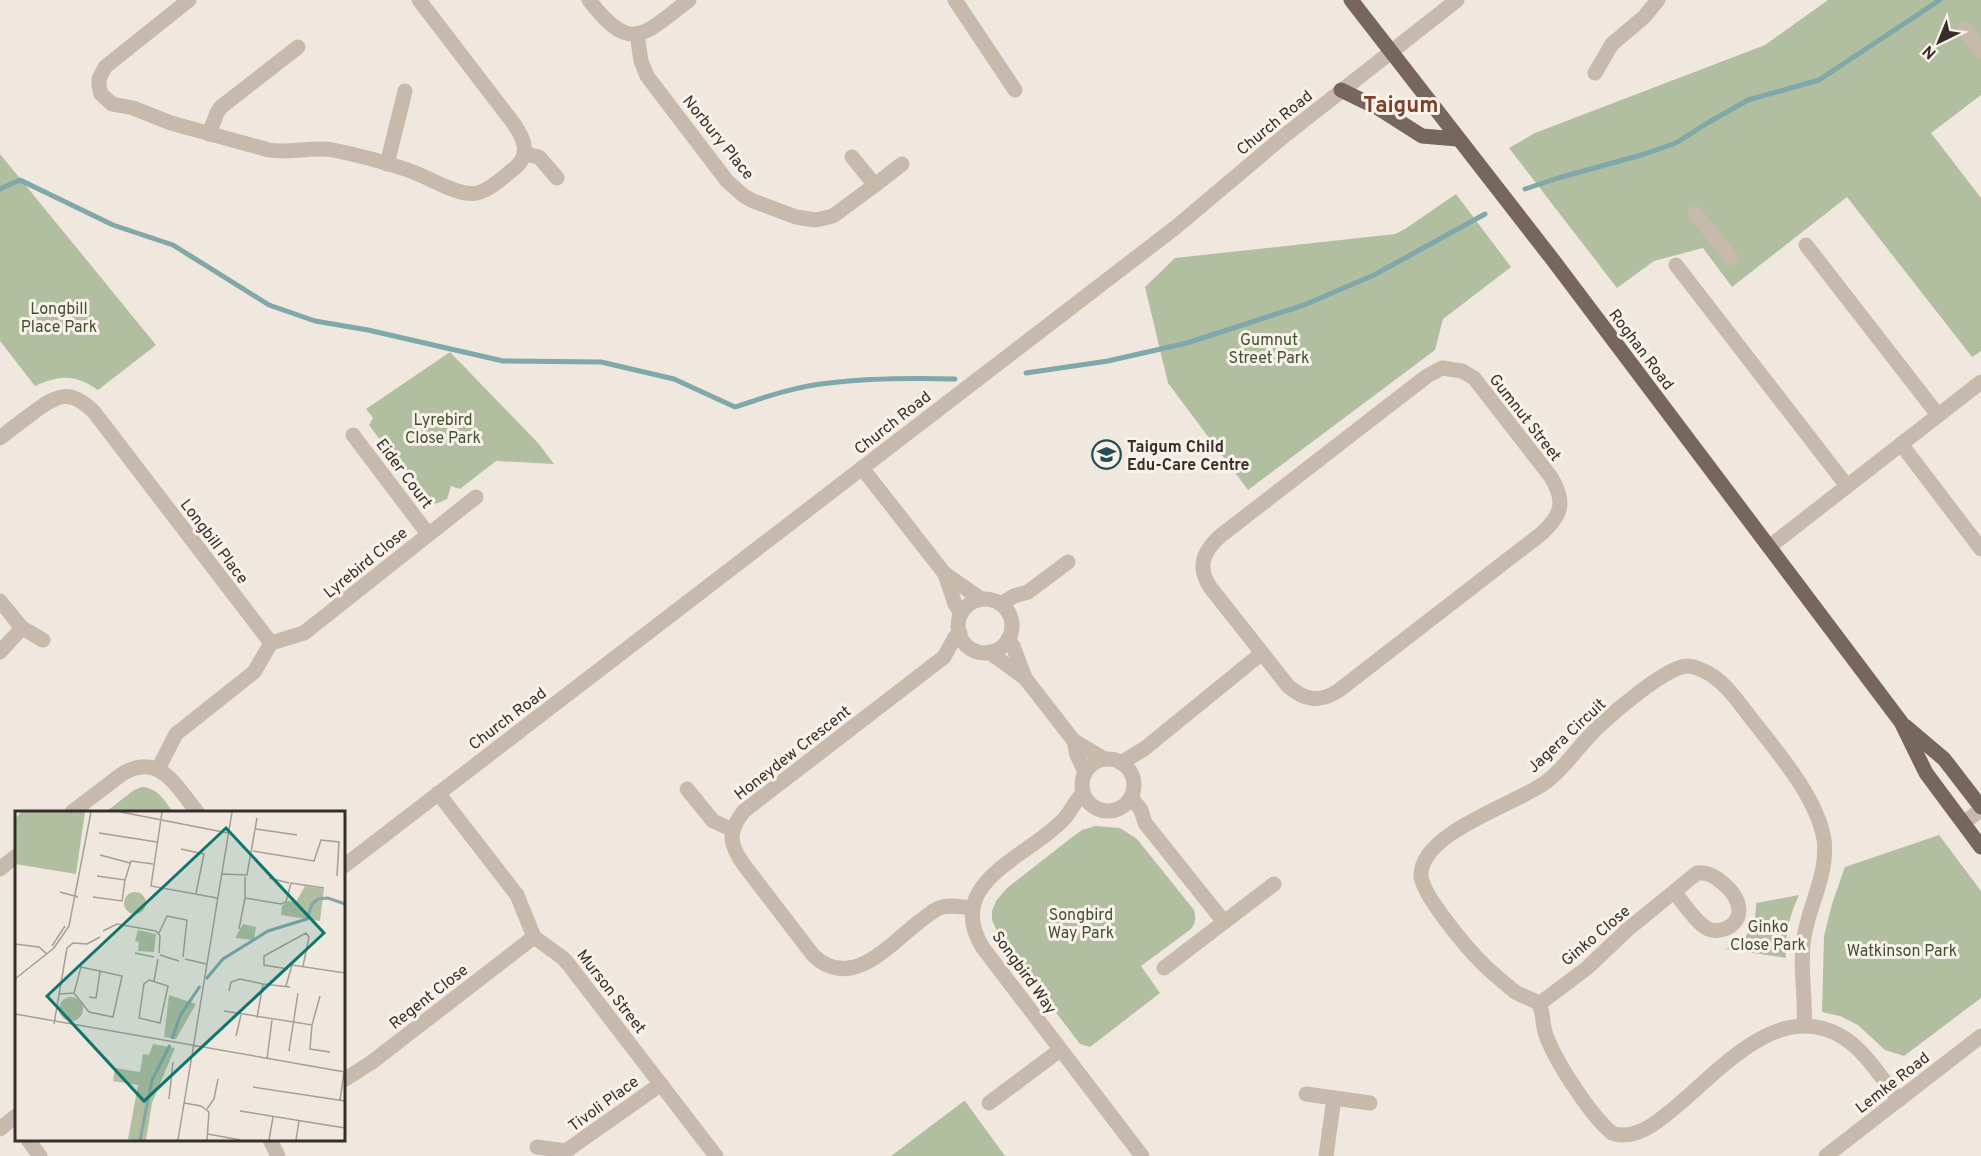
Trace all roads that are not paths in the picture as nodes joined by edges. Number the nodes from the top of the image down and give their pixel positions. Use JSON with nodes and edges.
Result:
{"nodes":[{"id":1,"x":189,"y":0,"type":"edge"},
{"id":2,"x":419,"y":0,"type":"edge"},
{"id":3,"x":589,"y":0,"type":"edge"},
{"id":4,"x":689,"y":0,"type":"edge"},
{"id":5,"x":955,"y":0,"type":"edge"},
{"id":6,"x":1351,"y":0,"type":"edge"},
{"id":7,"x":1457,"y":0,"type":"edge"},
{"id":8,"x":1658,"y":0,"type":"edge"},
{"id":9,"x":1965,"y":30,"type":"dead end"},
{"id":10,"x":637,"y":34,"type":"junction"},
{"id":11,"x":298,"y":47,"type":"dead end"},
{"id":12,"x":1981,"y":51,"type":"edge"},
{"id":13,"x":1391,"y":52,"type":"junction"},
{"id":14,"x":1594,"y":73,"type":"dead end"},
{"id":15,"x":1015,"y":90,"type":"dead end"},
{"id":16,"x":1341,"y":90,"type":"junction"},
{"id":17,"x":405,"y":91,"type":"dead end"},
{"id":18,"x":209,"y":134,"type":"junction"},
{"id":19,"x":1457,"y":139,"type":"junction"},
{"id":20,"x":525,"y":154,"type":"junction"},
{"id":21,"x":852,"y":157,"type":"dead end"},
{"id":22,"x":387,"y":164,"type":"junction"},
{"id":23,"x":902,"y":164,"type":"dead end"},
{"id":24,"x":557,"y":178,"type":"dead end"},
{"id":25,"x":875,"y":185,"type":"junction"},
{"id":26,"x":1695,"y":213,"type":"dead end"},
{"id":27,"x":1806,"y":245,"type":"dead end"},
{"id":28,"x":1731,"y":258,"type":"dead end"},
{"id":29,"x":1676,"y":265,"type":"dead end"},
{"id":30,"x":1981,"y":382,"type":"edge"},
{"id":31,"x":1938,"y":415,"type":"junction"},
{"id":32,"x":353,"y":435,"type":"dead end"},
{"id":33,"x":0,"y":438,"type":"edge"},
{"id":34,"x":1901,"y":444,"type":"junction"},
{"id":35,"x":862,"y":468,"type":"junction"},
{"id":36,"x":1847,"y":486,"type":"junction"},
{"id":37,"x":476,"y":497,"type":"dead end"},
{"id":38,"x":428,"y":534,"type":"junction"},
{"id":39,"x":1768,"y":547,"type":"junction"},
{"id":40,"x":1981,"y":549,"type":"edge"},
{"id":41,"x":1068,"y":561,"type":"dead end"},
{"id":42,"x":945,"y":574,"type":"junction"},
{"id":43,"x":1028,"y":592,"type":"junction"},
{"id":44,"x":981,"y":599,"type":"junction"},
{"id":45,"x":0,"y":601,"type":"edge"},
{"id":46,"x":1000,"y":604,"type":"junction"},
{"id":47,"x":962,"y":613,"type":"junction"},
{"id":48,"x":1010,"y":617,"type":"junction"},
{"id":49,"x":22,"y":628,"type":"junction"},
{"id":50,"x":960,"y":633,"type":"junction"},
{"id":51,"x":1008,"y":639,"type":"junction"},
{"id":52,"x":43,"y":640,"type":"dead end"},
{"id":53,"x":271,"y":643,"type":"junction"},
{"id":54,"x":971,"y":648,"type":"junction"},
{"id":55,"x":0,"y":652,"type":"edge"},
{"id":56,"x":989,"y":652,"type":"junction"},
{"id":57,"x":1262,"y":653,"type":"junction"},
{"id":58,"x":944,"y":657,"type":"junction"},
{"id":59,"x":1025,"y":678,"type":"junction"},
{"id":60,"x":1901,"y":722,"type":"junction"},
{"id":61,"x":1074,"y":741,"type":"junction"},
{"id":62,"x":1104,"y":759,"type":"junction"},
{"id":63,"x":1126,"y":767,"type":"junction"},
{"id":64,"x":158,"y":769,"type":"junction"},
{"id":65,"x":1085,"y":772,"type":"junction"},
{"id":66,"x":687,"y":789,"type":"dead end"},
{"id":67,"x":1083,"y":793,"type":"junction"},
{"id":68,"x":438,"y":794,"type":"junction"},
{"id":69,"x":1131,"y":796,"type":"junction"},
{"id":70,"x":1093,"y":806,"type":"junction"},
{"id":71,"x":1119,"y":808,"type":"junction"},
{"id":72,"x":1981,"y":808,"type":"edge"},
{"id":73,"x":75,"y":811,"type":"edge"},
{"id":74,"x":195,"y":811,"type":"edge"},
{"id":75,"x":1064,"y":819,"type":"junction"},
{"id":76,"x":1145,"y":823,"type":"junction"},
{"id":77,"x":1963,"y":823,"type":"junction"},
{"id":78,"x":733,"y":830,"type":"junction"},
{"id":79,"x":1981,"y":847,"type":"edge"},
{"id":80,"x":15,"y":857,"type":"edge"},
{"id":81,"x":345,"y":865,"type":"edge"},
{"id":82,"x":0,"y":869,"type":"edge"},
{"id":83,"x":1274,"y":884,"type":"dead end"},
{"id":84,"x":1674,"y":892,"type":"dead end"},
{"id":85,"x":972,"y":908,"type":"junction"},
{"id":86,"x":1224,"y":922,"type":"junction"},
{"id":87,"x":534,"y":937,"type":"junction"},
{"id":88,"x":1164,"y":968,"type":"dead end"},
{"id":89,"x":1539,"y":1004,"type":"junction"},
{"id":90,"x":1804,"y":1025,"type":"junction"},
{"id":91,"x":1981,"y":1036,"type":"edge"},
{"id":92,"x":1060,"y":1050,"type":"junction"},
{"id":93,"x":345,"y":1079,"type":"edge"},
{"id":94,"x":661,"y":1084,"type":"junction"},
{"id":95,"x":1306,"y":1094,"type":"dead end"},
{"id":96,"x":1334,"y":1098,"type":"junction"},
{"id":97,"x":1899,"y":1100,"type":"junction"},
{"id":98,"x":989,"y":1103,"type":"dead end"},
{"id":99,"x":1370,"y":1103,"type":"dead end"},
{"id":100,"x":15,"y":1120,"type":"edge"},
{"id":101,"x":0,"y":1129,"type":"edge"},
{"id":102,"x":29,"y":1141,"type":"edge"},
{"id":103,"x":270,"y":1141,"type":"edge"},
{"id":104,"x":537,"y":1146,"type":"dead end"},
{"id":105,"x":566,"y":1154,"type":"edge"},
{"id":106,"x":40,"y":1156,"type":"edge"},
{"id":107,"x":278,"y":1156,"type":"edge"},
{"id":108,"x":716,"y":1156,"type":"edge"},
{"id":109,"x":1142,"y":1156,"type":"edge"},
{"id":110,"x":1326,"y":1156,"type":"edge"},
{"id":111,"x":1826,"y":1156,"type":"edge"}],
"edges":[{"from":1,"to":18,"type":"street"},
{"from":2,"to":20,"type":"street"},
{"from":3,"to":10,"type":"street"},
{"from":4,"to":10,"type":"street"},
{"from":5,"to":15,"type":"street"},
{"from":6,"to":13,"type":"main road","name":"Roghan Road"},
{"from":7,"to":13,"type":"street","name":"Church Road"},
{"from":8,"to":14,"type":"street"},
{"from":9,"to":12,"type":"street"},
{"from":10,"to":25,"type":"street","name":"Norbury Place"},
{"from":11,"to":18,"type":"street"},
{"from":13,"to":16,"type":"street","name":"Church Road"},
{"from":13,"to":19,"type":"main road","name":"Roghan Road"},
{"from":16,"to":19,"type":"main road"},
{"from":16,"to":35,"type":"street","name":"Church Road"},
{"from":17,"to":22,"type":"street"},
{"from":18,"to":22,"type":"street"},
{"from":19,"to":39,"type":"main road","name":"Roghan Road"},
{"from":20,"to":22,"type":"street"},
{"from":20,"to":24,"type":"street"},
{"from":21,"to":25,"type":"street"},
{"from":23,"to":25,"type":"street","name":"Norbury Place"},
{"from":26,"to":28,"type":"street"},
{"from":27,"to":31,"type":"street"},
{"from":29,"to":36,"type":"street"},
{"from":30,"to":31,"type":"street"},
{"from":31,"to":34,"type":"street"},
{"from":32,"to":38,"type":"street","name":"Eider Court"},
{"from":33,"to":53,"type":"street","name":"Longbill Place"},
{"from":34,"to":36,"type":"street"},
{"from":34,"to":40,"type":"street"},
{"from":35,"to":42,"type":"street"},
{"from":35,"to":68,"type":"street","name":"Church Road"},
{"from":36,"to":39,"type":"street"},
{"from":37,"to":38,"type":"street","name":"Lyrebird Close"},
{"from":38,"to":53,"type":"street","name":"Lyrebird Close"},
{"from":39,"to":60,"type":"main road","name":"Roghan Road"},
{"from":41,"to":43,"type":"street"},
{"from":42,"to":44,"type":"street"},
{"from":42,"to":47,"type":"street"},
{"from":43,"to":46,"type":"street"},
{"from":43,"to":48,"type":"street"},
{"from":44,"to":46,"type":"street"},
{"from":44,"to":47,"type":"street"},
{"from":45,"to":49,"type":"street"},
{"from":46,"to":48,"type":"street"},
{"from":47,"to":50,"type":"street"},
{"from":48,"to":51,"type":"street"},
{"from":49,"to":52,"type":"street"},
{"from":49,"to":55,"type":"street"},
{"from":50,"to":54,"type":"street"},
{"from":50,"to":58,"type":"street","name":"Honeydew Crescent"},
{"from":51,"to":56,"type":"street"},
{"from":51,"to":59,"type":"street"},
{"from":53,"to":64,"type":"street"},
{"from":54,"to":56,"type":"street"},
{"from":54,"to":58,"type":"street","name":"Honeydew Crescent"},
{"from":56,"to":59,"type":"street"},
{"from":57,"to":57,"type":"street","name":"Gumnut Street"},
{"from":57,"to":63,"type":"street"},
{"from":58,"to":78,"type":"street","name":"Honeydew Crescent"},
{"from":59,"to":61,"type":"street"},
{"from":60,"to":72,"type":"main road","name":"Roghan Road"},
{"from":60,"to":77,"type":"main road","name":"Roghan Road"},
{"from":61,"to":62,"type":"street"},
{"from":61,"to":65,"type":"street"},
{"from":62,"to":63,"type":"street"},
{"from":62,"to":65,"type":"street"},
{"from":63,"to":69,"type":"street"},
{"from":64,"to":73,"type":"street"},
{"from":64,"to":74,"type":"street"},
{"from":65,"to":67,"type":"street"},
{"from":66,"to":78,"type":"street"},
{"from":67,"to":70,"type":"street"},
{"from":67,"to":75,"type":"street"},
{"from":68,"to":81,"type":"street","name":"Church Road"},
{"from":68,"to":87,"type":"street"},
{"from":69,"to":71,"type":"street"},
{"from":69,"to":76,"type":"street"},
{"from":70,"to":71,"type":"street"},
{"from":70,"to":75,"type":"street"},
{"from":71,"to":76,"type":"street"},
{"from":72,"to":77,"type":"street"},
{"from":75,"to":85,"type":"street"},
{"from":76,"to":86,"type":"street"},
{"from":77,"to":79,"type":"main road","name":"Roghan Road"},
{"from":78,"to":85,"type":"street"},
{"from":80,"to":82,"type":"street"},
{"from":83,"to":86,"type":"street"},
{"from":84,"to":89,"type":"street","name":"Ginko Close"},
{"from":85,"to":92,"type":"street","name":"Songbird Way"},
{"from":86,"to":88,"type":"street"},
{"from":87,"to":93,"type":"street","name":"Regent Close"},
{"from":87,"to":94,"type":"street","name":"Murson Street"},
{"from":89,"to":90,"type":"street"},
{"from":89,"to":90,"type":"street","name":"Jagera Circuit"},
{"from":90,"to":97,"type":"street"},
{"from":91,"to":97,"type":"street","name":"Lemke Road"},
{"from":92,"to":98,"type":"street"},
{"from":92,"to":109,"type":"street","name":"Songbird Way"},
{"from":94,"to":105,"type":"street","name":"Tivoli Place"},
{"from":94,"to":108,"type":"street","name":"Murson Street"},
{"from":95,"to":96,"type":"street"},
{"from":96,"to":99,"type":"street"},
{"from":96,"to":110,"type":"street"},
{"from":97,"to":111,"type":"street","name":"Lemke Road"},
{"from":100,"to":101,"type":"street"},
{"from":102,"to":106,"type":"street"},
{"from":103,"to":107,"type":"street"},
{"from":104,"to":105,"type":"street","name":"Tivoli Place"}]}
